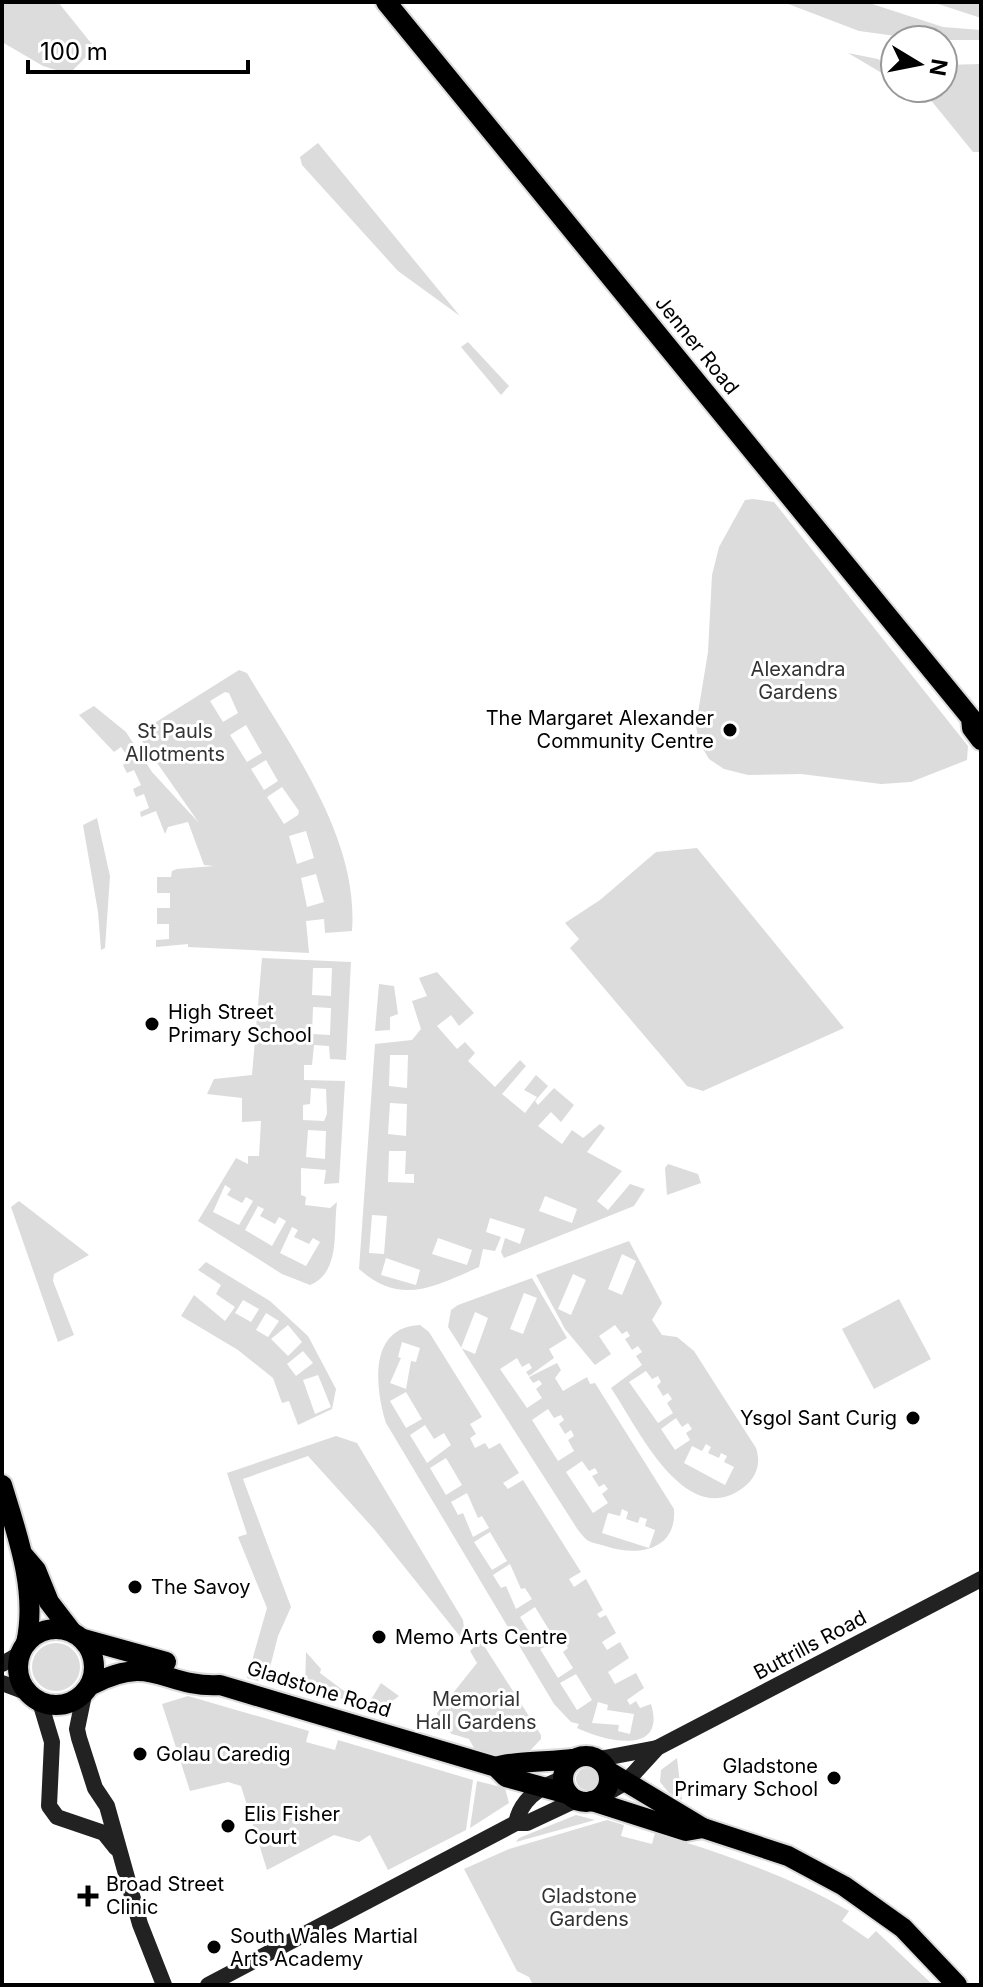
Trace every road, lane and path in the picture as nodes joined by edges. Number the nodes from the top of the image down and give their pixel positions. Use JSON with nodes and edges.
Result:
{"nodes":[{"id":1,"x":386,"y":2,"type":"edge"},
{"id":2,"x":976,"y":720,"type":"edge"},
{"id":3,"x":981,"y":740,"type":"edge"},
{"id":4,"x":2,"y":1485,"type":"edge"},
{"id":5,"x":24,"y":1556,"type":"junction"},
{"id":6,"x":981,"y":1579,"type":"edge"},
{"id":7,"x":78,"y":1636,"type":"junction"},
{"id":8,"x":16,"y":1654,"type":"edge"},
{"id":9,"x":2,"y":1683,"type":"edge"},
{"id":10,"x":220,"y":1685,"type":"junction"},
{"id":11,"x":87,"y":1690,"type":"junction"},
{"id":12,"x":33,"y":1697,"type":"junction"},
{"id":13,"x":657,"y":1748,"type":"junction"},
{"id":14,"x":573,"y":1759,"type":"junction"},
{"id":15,"x":603,"y":1765,"type":"junction"},
{"id":16,"x":496,"y":1767,"type":"junction"},
{"id":17,"x":626,"y":1782,"type":"junction"},
{"id":18,"x":541,"y":1787,"type":"junction"},
{"id":19,"x":95,"y":1788,"type":"junction"},
{"id":20,"x":580,"y":1794,"type":"junction"},
{"id":21,"x":70,"y":1821,"type":"junction"},
{"id":22,"x":516,"y":1823,"type":"junction"},
{"id":23,"x":703,"y":1828,"type":"junction"},
{"id":24,"x":117,"y":1850,"type":"junction"},
{"id":25,"x":164,"y":1985,"type":"edge"},
{"id":26,"x":208,"y":1985,"type":"edge"},
{"id":27,"x":957,"y":1985,"type":"edge"}],
"edges":[{"from":1,"to":2,"type":"main road","name":"Jenner Road"},
{"from":2,"to":3,"type":"main road","name":"Jenner Road"},
{"from":4,"to":5,"type":"main road"},
{"from":5,"to":7,"type":"main road"},
{"from":5,"to":8,"type":"main road"},
{"from":6,"to":13,"type":"street","name":"Buttrills Road"},
{"from":7,"to":8,"type":"main road"},
{"from":7,"to":10,"type":"main road","name":"Gladstone Road"},
{"from":7,"to":11,"type":"main road"},
{"from":8,"to":12,"type":"main road"},
{"from":9,"to":12,"type":"street"},
{"from":10,"to":11,"type":"main road","name":"Gladstone Road"},
{"from":10,"to":16,"type":"main road","name":"Gladstone Road"},
{"from":11,"to":12,"type":"main road"},
{"from":11,"to":19,"type":"street"},
{"from":12,"to":21,"type":"street"},
{"from":13,"to":15,"type":"street","name":"Buttrills Road"},
{"from":13,"to":17,"type":"street","name":"Buttrills Road"},
{"from":14,"to":15,"type":"main road","name":"Gladstone Road"},
{"from":14,"to":16,"type":"main road","name":"Gladstone Road"},
{"from":14,"to":20,"type":"main road"},
{"from":15,"to":17,"type":"main road","name":"Gladstone Road"},
{"from":15,"to":20,"type":"main road"},
{"from":16,"to":18,"type":"main road","name":"Gladstone Road"},
{"from":17,"to":20,"type":"street","name":"Buttrills Road"},
{"from":17,"to":23,"type":"main road","name":"Gladstone Road"},
{"from":18,"to":20,"type":"main road","name":"Gladstone Road"},
{"from":18,"to":22,"type":"street","name":"Buttrills Road"},
{"from":19,"to":21,"type":"street"},
{"from":19,"to":24,"type":"street"},
{"from":20,"to":22,"type":"street","name":"Buttrills Road"},
{"from":20,"to":23,"type":"main road","name":"Gladstone Road"},
{"from":21,"to":24,"type":"street"},
{"from":22,"to":26,"type":"street","name":"Buttrills Road"},
{"from":23,"to":27,"type":"main road","name":"Gladstone Road"},
{"from":24,"to":25,"type":"street"}]}
